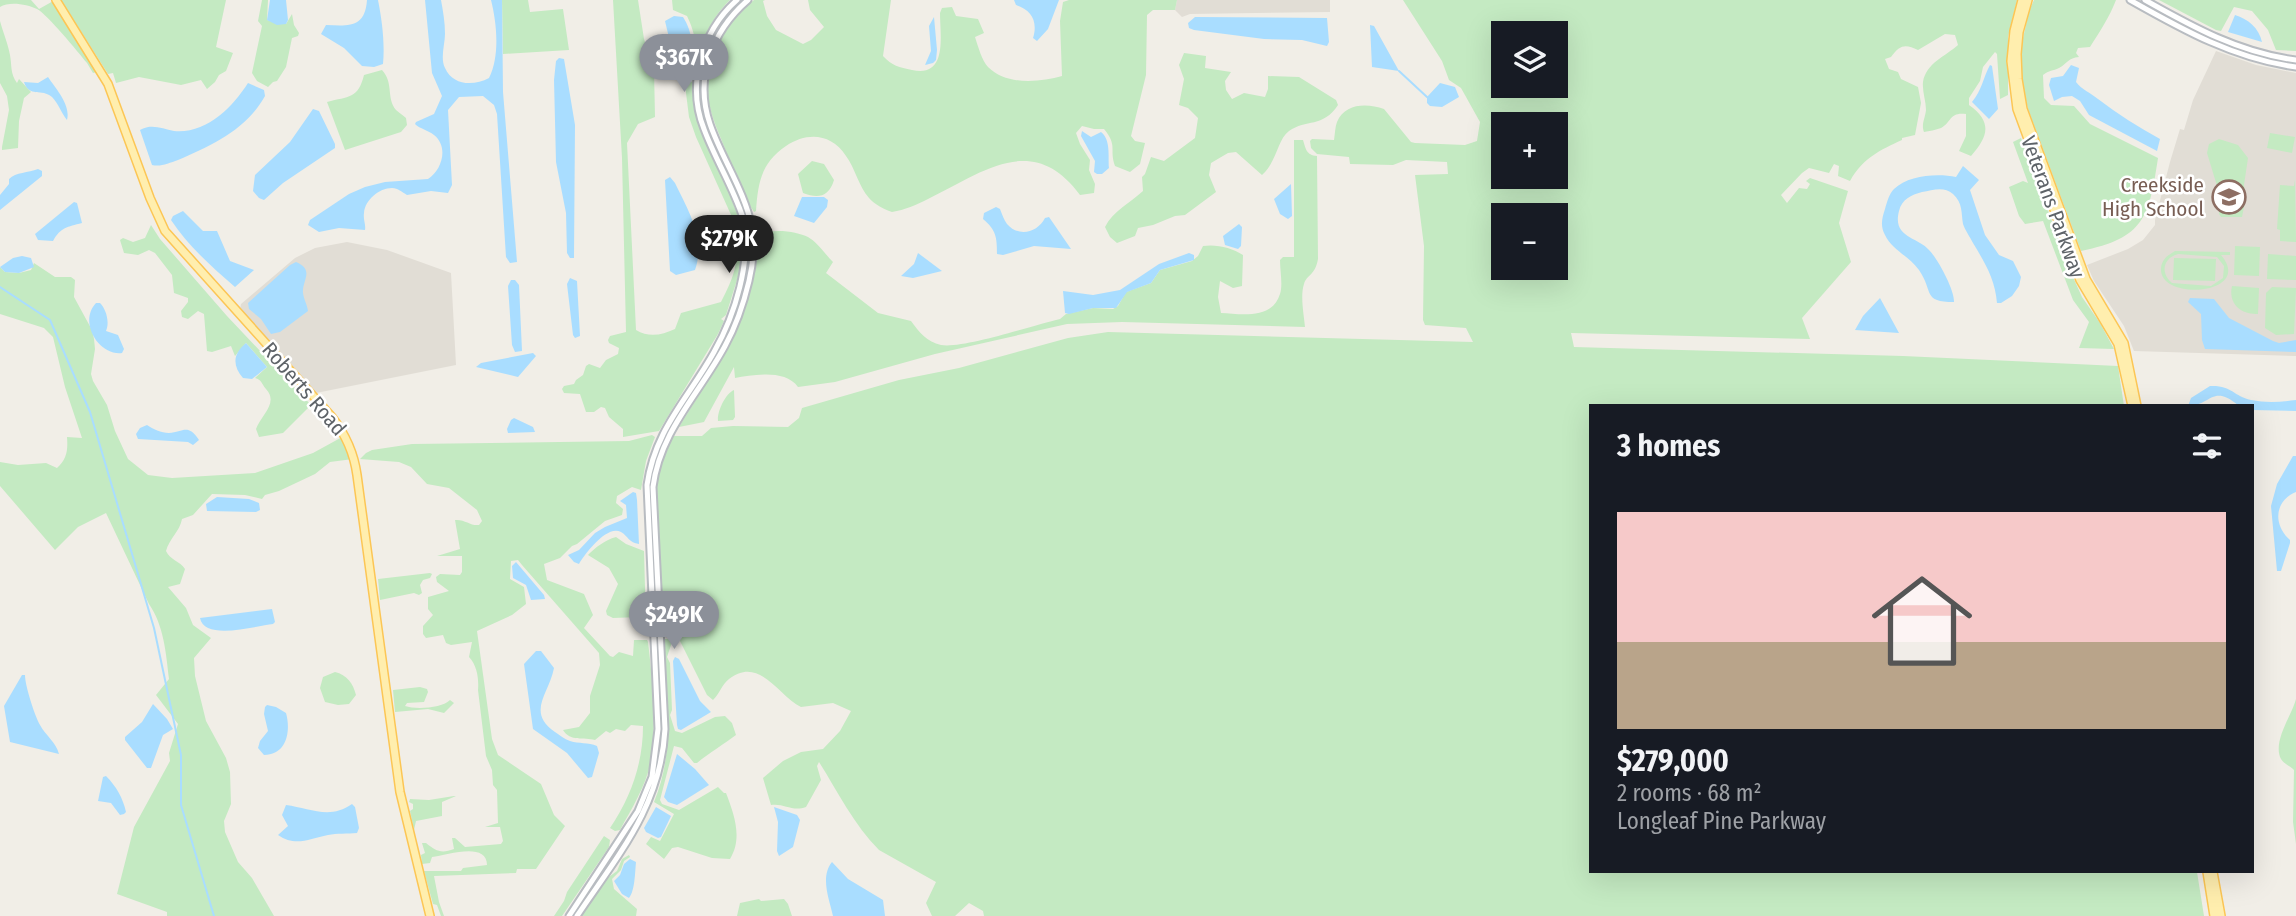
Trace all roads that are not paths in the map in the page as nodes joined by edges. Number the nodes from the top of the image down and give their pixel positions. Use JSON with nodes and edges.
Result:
{"nodes":[{"id":1,"x":56,"y":0,"type":"edge"},
{"id":2,"x":737,"y":0,"type":"edge"},
{"id":3,"x":748,"y":0,"type":"edge"},
{"id":4,"x":2022,"y":0,"type":"edge"},
{"id":5,"x":2028,"y":0,"type":"edge"},
{"id":6,"x":2130,"y":0,"type":"edge"},
{"id":7,"x":2145,"y":0,"type":"edge"},
{"id":8,"x":2296,"y":60,"type":"edge"},
{"id":9,"x":2296,"y":67,"type":"edge"},
{"id":10,"x":2132,"y":404,"type":"edge"},
{"id":11,"x":2137,"y":404,"type":"edge"},
{"id":12,"x":651,"y":506,"type":"junction"},
{"id":13,"x":2207,"y":873,"type":"edge"},
{"id":14,"x":2213,"y":873,"type":"edge"},
{"id":15,"x":430,"y":916,"type":"edge"},
{"id":16,"x":569,"y":916,"type":"edge"},
{"id":17,"x":577,"y":916,"type":"edge"},
{"id":18,"x":2214,"y":916,"type":"edge"},
{"id":19,"x":2221,"y":916,"type":"edge"}],
"edges":[{"from":1,"to":15,"type":"main road","name":"Roberts Road"},
{"from":2,"to":12,"type":"main road"},
{"from":3,"to":12,"type":"main road"},
{"from":4,"to":10,"type":"main road","name":"Veterans Parkway"},
{"from":5,"to":11,"type":"main road","name":"Veterans Parkway"},
{"from":6,"to":9,"type":"main road"},
{"from":7,"to":8,"type":"main road"},
{"from":12,"to":16,"type":"main road"},
{"from":12,"to":17,"type":"main road"},
{"from":13,"to":18,"type":"main road"},
{"from":14,"to":19,"type":"main road"}]}
